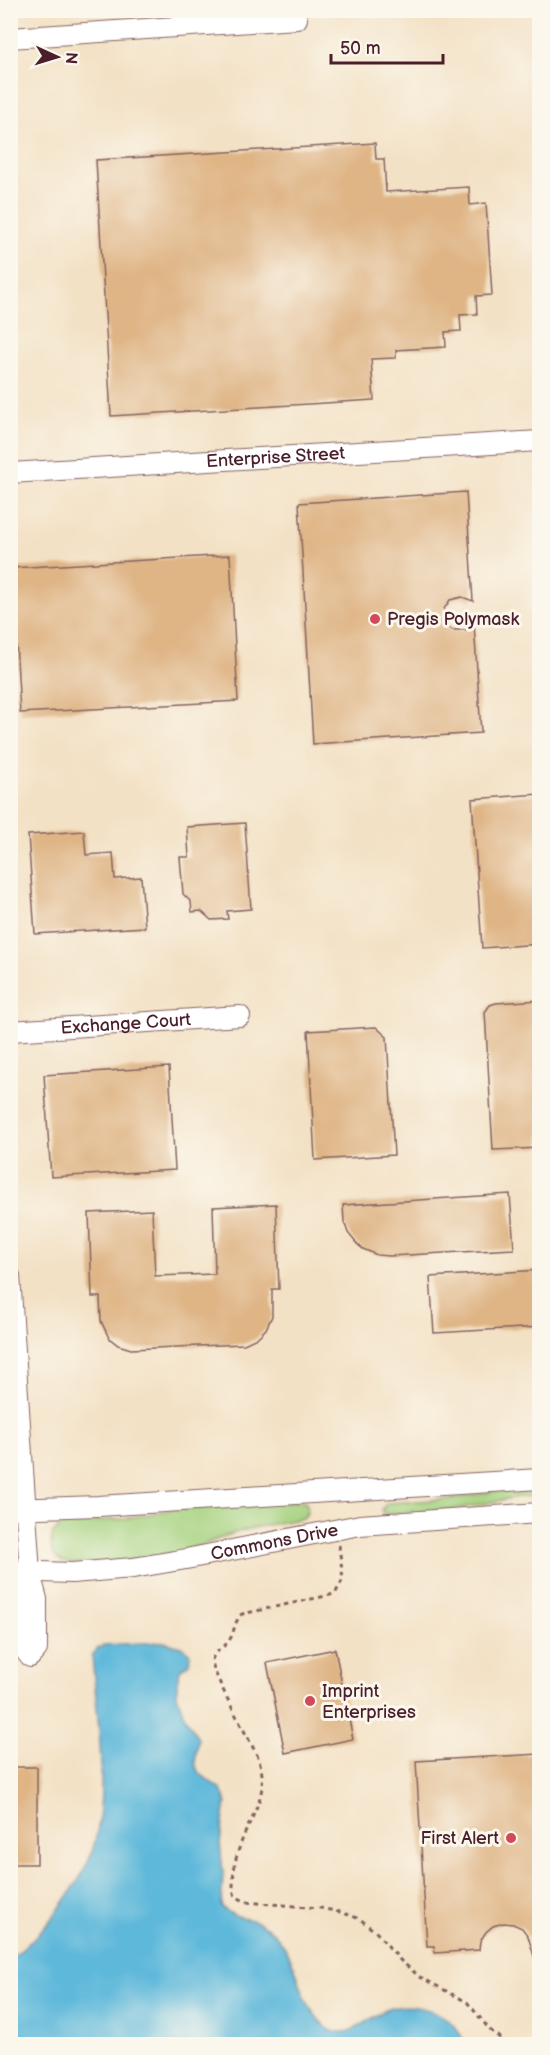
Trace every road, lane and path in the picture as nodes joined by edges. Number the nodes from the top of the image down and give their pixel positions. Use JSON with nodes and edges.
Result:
{"nodes":[{"id":1,"x":271,"y":16,"type":"edge"},
{"id":2,"x":297,"y":19,"type":"dead end"},
{"id":3,"x":10,"y":38,"type":"edge"},
{"id":4,"x":540,"y":441,"type":"edge"},
{"id":5,"x":10,"y":473,"type":"edge"},
{"id":6,"x":240,"y":1016,"type":"dead end"},
{"id":7,"x":10,"y":1030,"type":"edge"},
{"id":8,"x":10,"y":1276,"type":"edge"},
{"id":9,"x":540,"y":1479,"type":"edge"},
{"id":10,"x":18,"y":1509,"type":"edge"},
{"id":11,"x":540,"y":1514,"type":"edge"},
{"id":12,"x":339,"y":1545,"type":"dead end"},
{"id":13,"x":20,"y":1572,"type":"edge"},
{"id":14,"x":540,"y":2041,"type":"edge"},
{"id":15,"x":507,"y":2044,"type":"edge"},
{"id":16,"x":532,"y":2044,"type":"edge"}],
"edges":[{"from":1,"to":2,"type":"street"},
{"from":1,"to":3,"type":"street"},
{"from":4,"to":5,"type":"street","name":"Enterprise Street"},
{"from":6,"to":7,"type":"street","name":"Exchange Court"},
{"from":8,"to":10,"type":"street"},
{"from":9,"to":10,"type":"street"},
{"from":10,"to":13,"type":"street"},
{"from":11,"to":13,"type":"street","name":"Commons Drive"},
{"from":12,"to":15,"type":"path"},
{"from":14,"to":16,"type":"path"}]}
